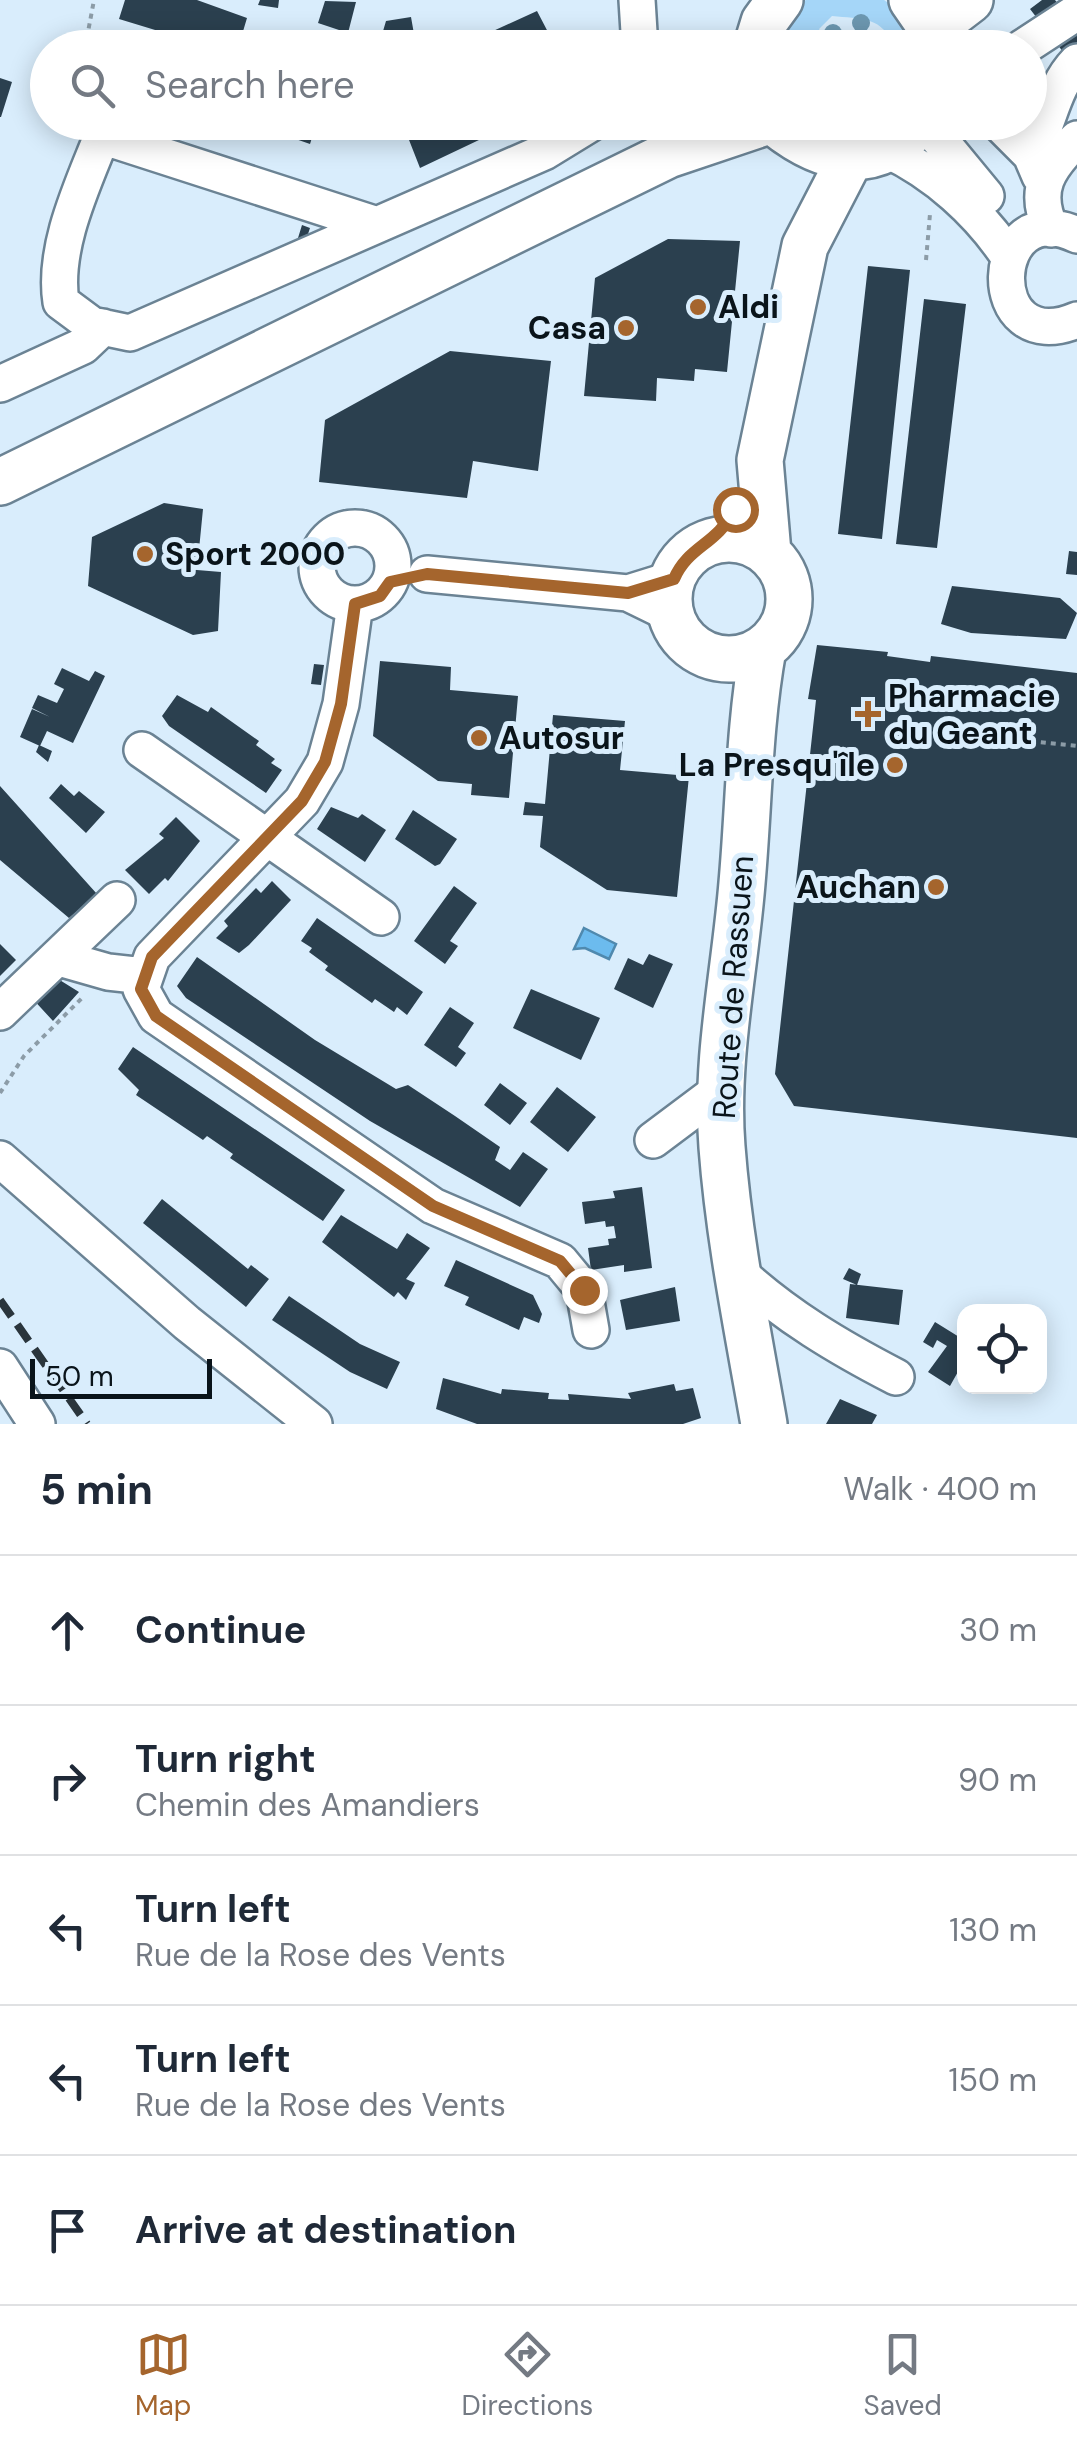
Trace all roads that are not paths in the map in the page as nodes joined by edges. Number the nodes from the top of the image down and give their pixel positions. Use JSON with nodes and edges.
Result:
{"nodes":[{"id":1,"x":637,"y":0,"type":"edge"},
{"id":2,"x":970,"y":0,"type":"edge"},
{"id":3,"x":1077,"y":12,"type":"edge"},
{"id":4,"x":927,"y":26,"type":"edge"},
{"id":5,"x":639,"y":30,"type":"edge"},
{"id":6,"x":1047,"y":32,"type":"edge"},
{"id":7,"x":1077,"y":62,"type":"edge"},
{"id":8,"x":1047,"y":116,"type":"edge"},
{"id":9,"x":106,"y":140,"type":"edge"},
{"id":10,"x":114,"y":140,"type":"edge"},
{"id":11,"x":564,"y":140,"type":"edge"},
{"id":12,"x":687,"y":140,"type":"edge"},
{"id":13,"x":736,"y":140,"type":"edge"},
{"id":14,"x":783,"y":140,"type":"edge"},
{"id":15,"x":893,"y":140,"type":"edge"},
{"id":16,"x":897,"y":140,"type":"edge"},
{"id":17,"x":898,"y":140,"type":"edge"},
{"id":18,"x":1013,"y":140,"type":"edge"},
{"id":19,"x":1041,"y":140,"type":"edge"},
{"id":20,"x":1077,"y":140,"type":"edge"},
{"id":21,"x":668,"y":155,"type":"junction"},
{"id":22,"x":1037,"y":168,"type":"junction"},
{"id":23,"x":374,"y":224,"type":"junction"},
{"id":24,"x":1054,"y":232,"type":"edge"},
{"id":25,"x":805,"y":246,"type":"junction"},
{"id":26,"x":1009,"y":258,"type":"junction"},
{"id":27,"x":1077,"y":320,"type":"edge"},
{"id":28,"x":103,"y":327,"type":"junction"},
{"id":29,"x":0,"y":384,"type":"edge"},
{"id":30,"x":760,"y":460,"type":"junction"},
{"id":31,"x":0,"y":482,"type":"edge"},
{"id":32,"x":714,"y":542,"type":"junction"},
{"id":33,"x":768,"y":554,"type":"junction"},
{"id":34,"x":391,"y":569,"type":"junction"},
{"id":35,"x":672,"y":596,"type":"junction"},
{"id":36,"x":355,"y":604,"type":"junction"},
{"id":37,"x":762,"y":649,"type":"junction"},
{"id":38,"x":706,"y":654,"type":"junction"},
{"id":39,"x":142,"y":750,"type":"dead end"},
{"id":40,"x":748,"y":787,"type":"junction"},
{"id":41,"x":267,"y":835,"type":"junction"},
{"id":42,"x":117,"y":900,"type":"dead end"},
{"id":43,"x":381,"y":917,"type":"dead end"},
{"id":44,"x":59,"y":958,"type":"junction"},
{"id":45,"x":144,"y":976,"type":"junction"},
{"id":46,"x":0,"y":1012,"type":"edge"},
{"id":47,"x":721,"y":1089,"type":"junction"},
{"id":48,"x":653,"y":1140,"type":"dead end"},
{"id":49,"x":0,"y":1159,"type":"edge"},
{"id":50,"x":738,"y":1272,"type":"junction"},
{"id":51,"x":592,"y":1330,"type":"dead end"},
{"id":52,"x":0,"y":1368,"type":"edge"},
{"id":53,"x":896,"y":1377,"type":"dead end"},
{"id":54,"x":37,"y":1424,"type":"edge"},
{"id":55,"x":314,"y":1424,"type":"edge"},
{"id":56,"x":764,"y":1424,"type":"edge"}],
"edges":[{"from":1,"to":5,"type":"street"},
{"from":2,"to":4,"type":"main road"},
{"from":3,"to":6,"type":"street"},
{"from":7,"to":8,"type":"street"},
{"from":9,"to":28,"type":"street"},
{"from":10,"to":23,"type":"street"},
{"from":11,"to":23,"type":"street"},
{"from":12,"to":21,"type":"main road"},
{"from":13,"to":21,"type":"main road"},
{"from":14,"to":25,"type":"main road"},
{"from":15,"to":25,"type":"main road"},
{"from":16,"to":26,"type":"street"},
{"from":17,"to":24,"type":"street"},
{"from":18,"to":22,"type":"street"},
{"from":19,"to":22,"type":"street"},
{"from":20,"to":22,"type":"street"},
{"from":21,"to":31,"type":"main road"},
{"from":22,"to":24,"type":"street"},
{"from":23,"to":28,"type":"street"},
{"from":24,"to":26,"type":"street"},
{"from":25,"to":30,"type":"main road"},
{"from":26,"to":27,"type":"street"},
{"from":28,"to":29,"type":"street"},
{"from":30,"to":32,"type":"main road"},
{"from":30,"to":33,"type":"main road"},
{"from":32,"to":33,"type":"main road"},
{"from":32,"to":35,"type":"main road"},
{"from":33,"to":37,"type":"main road"},
{"from":34,"to":35,"type":"street"},
{"from":34,"to":36,"type":"street"},
{"from":34,"to":36,"type":"street"},
{"from":35,"to":38,"type":"main road"},
{"from":36,"to":41,"type":"street"},
{"from":37,"to":38,"type":"main road"},
{"from":37,"to":40,"type":"main road","name":"Route de Rassuen"},
{"from":38,"to":40,"type":"main road","name":"Route de Rassuen"},
{"from":39,"to":41,"type":"street"},
{"from":40,"to":47,"type":"main road","name":"Route de Rassuen"},
{"from":41,"to":43,"type":"street"},
{"from":41,"to":45,"type":"street"},
{"from":42,"to":44,"type":"street"},
{"from":44,"to":45,"type":"street"},
{"from":44,"to":46,"type":"street"},
{"from":45,"to":51,"type":"street"},
{"from":47,"to":48,"type":"street"},
{"from":47,"to":50,"type":"main road","name":"Route de Rassuen"},
{"from":49,"to":55,"type":"street"},
{"from":50,"to":53,"type":"street"},
{"from":50,"to":56,"type":"main road","name":"Route de Rassuen"},
{"from":52,"to":54,"type":"street"}]}
